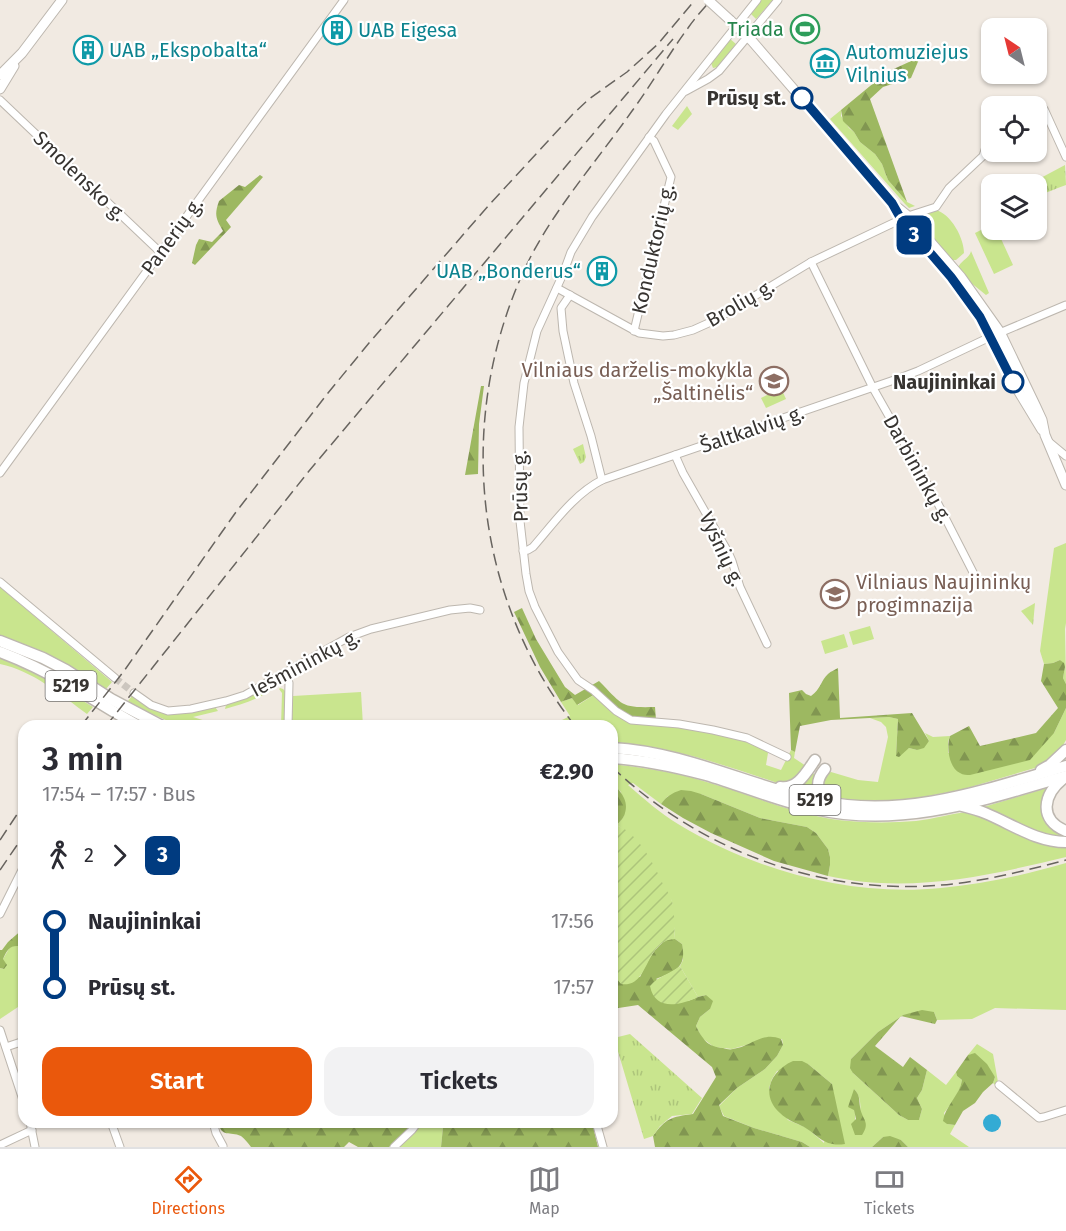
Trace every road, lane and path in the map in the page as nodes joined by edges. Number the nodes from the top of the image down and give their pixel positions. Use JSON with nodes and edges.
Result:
{"nodes":[{"id":1,"x":62,"y":0,"type":"edge"},
{"id":2,"x":344,"y":0,"type":"edge"},
{"id":3,"x":708,"y":0,"type":"edge"},
{"id":4,"x":757,"y":0,"type":"edge"},
{"id":5,"x":778,"y":0,"type":"edge"},
{"id":6,"x":733,"y":22,"type":"junction"},
{"id":7,"x":747,"y":35,"type":"junction"},
{"id":8,"x":22,"y":53,"type":"junction"},
{"id":9,"x":704,"y":65,"type":"junction"},
{"id":10,"x":719,"y":71,"type":"junction"},
{"id":11,"x":0,"y":75,"type":"edge"},
{"id":12,"x":0,"y":89,"type":"edge"},
{"id":13,"x":682,"y":94,"type":"junction"},
{"id":14,"x":0,"y":99,"type":"edge"},
{"id":15,"x":1047,"y":115,"type":"edge"},
{"id":16,"x":649,"y":137,"type":"junction"},
{"id":17,"x":1066,"y":157,"type":"edge"},
{"id":18,"x":981,"y":158,"type":"edge"},
{"id":19,"x":904,"y":217,"type":"junction"},
{"id":20,"x":160,"y":252,"type":"junction"},
{"id":21,"x":811,"y":262,"type":"junction"},
{"id":22,"x":558,"y":288,"type":"junction"},
{"id":23,"x":570,"y":295,"type":"junction"},
{"id":24,"x":550,"y":303,"type":"junction"},
{"id":25,"x":1066,"y":305,"type":"edge"},
{"id":26,"x":561,"y":308,"type":"junction"},
{"id":27,"x":634,"y":331,"type":"junction"},
{"id":28,"x":1000,"y":332,"type":"junction"},
{"id":29,"x":990,"y":337,"type":"junction"},
{"id":30,"x":873,"y":388,"type":"junction"},
{"id":31,"x":1047,"y":438,"type":"junction"},
{"id":32,"x":675,"y":455,"type":"junction"},
{"id":33,"x":1066,"y":456,"type":"edge"},
{"id":34,"x":1063,"y":468,"type":"edge"},
{"id":35,"x":0,"y":473,"type":"edge"},
{"id":36,"x":602,"y":480,"type":"junction"},
{"id":37,"x":1066,"y":485,"type":"edge"},
{"id":38,"x":523,"y":551,"type":"junction"},
{"id":39,"x":977,"y":580,"type":"dead end"},
{"id":40,"x":0,"y":582,"type":"edge"},
{"id":41,"x":480,"y":610,"type":"dead end"},
{"id":42,"x":0,"y":641,"type":"edge"},
{"id":43,"x":767,"y":644,"type":"dead end"},
{"id":44,"x":0,"y":652,"type":"edge"},
{"id":45,"x":286,"y":673,"type":"junction"},
{"id":46,"x":115,"y":678,"type":"tunnel mouth"},
{"id":47,"x":134,"y":693,"type":"tunnel mouth"},
{"id":48,"x":128,"y":720,"type":"edge"},
{"id":49,"x":151,"y":720,"type":"edge"},
{"id":50,"x":288,"y":720,"type":"edge"},
{"id":51,"x":618,"y":749,"type":"edge"},
{"id":52,"x":1066,"y":750,"type":"edge"},
{"id":53,"x":787,"y":756,"type":"dead end"},
{"id":54,"x":618,"y":759,"type":"edge"},
{"id":55,"x":815,"y":760,"type":"dead end"},
{"id":56,"x":1066,"y":766,"type":"edge"},
{"id":57,"x":825,"y":769,"type":"dead end"},
{"id":58,"x":1066,"y":776,"type":"edge"},
{"id":59,"x":1022,"y":779,"type":"junction"},
{"id":60,"x":756,"y":783,"type":"junction"},
{"id":61,"x":863,"y":806,"type":"junction"},
{"id":62,"x":962,"y":806,"type":"junction"},
{"id":63,"x":1066,"y":831,"type":"edge"},
{"id":64,"x":1066,"y":842,"type":"edge"},
{"id":65,"x":18,"y":878,"type":"edge"},
{"id":66,"x":0,"y":914,"type":"edge"},
{"id":67,"x":0,"y":1030,"type":"edge"},
{"id":68,"x":18,"y":1043,"type":"edge"},
{"id":69,"x":6,"y":1047,"type":"junction"},
{"id":70,"x":18,"y":1084,"type":"edge"},
{"id":71,"x":999,"y":1085,"type":"dead end"},
{"id":72,"x":1066,"y":1110,"type":"edge"},
{"id":73,"x":113,"y":1128,"type":"edge"},
{"id":74,"x":215,"y":1128,"type":"edge"},
{"id":75,"x":414,"y":1128,"type":"edge"},
{"id":76,"x":598,"y":1128,"type":"edge"},
{"id":77,"x":32,"y":1130,"type":"joint"},
{"id":78,"x":0,"y":1145,"type":"edge"},
{"id":79,"x":223,"y":1146,"type":"edge"},
{"id":80,"x":35,"y":1147,"type":"edge"},
{"id":81,"x":120,"y":1147,"type":"edge"},
{"id":82,"x":394,"y":1147,"type":"edge"},
{"id":83,"x":603,"y":1147,"type":"edge"}],
"edges":[{"from":1,"to":8,"type":"main road"},
{"from":2,"to":20,"type":"street","name":"Panerių g."},
{"from":3,"to":6,"type":"main road","bridge":true},
{"from":4,"to":6,"type":"street","name":"Prūsų g."},
{"from":5,"to":7,"type":"street","name":"Prūsų g."},
{"from":6,"to":7,"type":"main road"},
{"from":6,"to":9,"type":"street","name":"Prūsų g."},
{"from":7,"to":10,"type":"street","name":"Prūsų g."},
{"from":7,"to":19,"type":"main road"},
{"from":8,"to":11,"type":"main road"},
{"from":8,"to":12,"type":"main road"},
{"from":9,"to":10,"type":"street"},
{"from":9,"to":13,"type":"street","name":"Prūsų g."},
{"from":10,"to":13,"type":"street","name":"Prūsų g."},
{"from":13,"to":16,"type":"street","name":"Prūsų g."},
{"from":14,"to":20,"type":"street","name":"Smolensko g."},
{"from":15,"to":17,"type":"street"},
{"from":16,"to":22,"type":"street","name":"Prūsų g."},
{"from":16,"to":27,"type":"street","name":"Konduktorių g."},
{"from":18,"to":19,"type":"street","name":"Brolių g."},
{"from":19,"to":21,"type":"street","name":"Brolių g."},
{"from":19,"to":28,"type":"main road"},
{"from":19,"to":29,"type":"main road"},
{"from":20,"to":35,"type":"street","name":"Panerių g."},
{"from":21,"to":27,"type":"street","name":"Brolių g."},
{"from":21,"to":30,"type":"street","name":"Darbininkų g."},
{"from":22,"to":23,"type":"street","name":"Brolių g."},
{"from":22,"to":24,"type":"street","name":"Prūsų g."},
{"from":23,"to":26,"type":"street"},
{"from":23,"to":27,"type":"street","name":"Brolių g."},
{"from":24,"to":26,"type":"street"},
{"from":24,"to":38,"type":"street","name":"Prūsų g."},
{"from":25,"to":28,"type":"street","name":"Šaltkalvių g."},
{"from":26,"to":36,"type":"street"},
{"from":28,"to":29,"type":"street","name":"Šaltkalvių g."},
{"from":28,"to":31,"type":"main road"},
{"from":29,"to":30,"type":"street","name":"Šaltkalvių g."},
{"from":29,"to":31,"type":"main road"},
{"from":30,"to":32,"type":"street","name":"Šaltkalvių g."},
{"from":30,"to":39,"type":"street","name":"Darbininkų g."},
{"from":31,"to":33,"type":"street"},
{"from":31,"to":34,"type":"main road"},
{"from":32,"to":36,"type":"street","name":"Šaltkalvių g."},
{"from":32,"to":43,"type":"street","name":"Vyšnių g."},
{"from":34,"to":37,"type":"main road"},
{"from":36,"to":38,"type":"street","name":"Šaltkalvių g."},
{"from":38,"to":53,"type":"street","name":"Prūsų g."},
{"from":40,"to":46,"type":"street"},
{"from":41,"to":45,"type":"street","name":"Iešmininkų g."},
{"from":42,"to":49,"type":"highway","number":"5219"},
{"from":44,"to":48,"type":"highway","number":"5219"},
{"from":45,"to":47,"type":"street","name":"Iešmininkų g."},
{"from":45,"to":50,"type":"street"},
{"from":51,"to":60,"type":"highway","number":"5219"},
{"from":52,"to":59,"type":"highway"},
{"from":54,"to":62,"type":"highway","number":"5219"},
{"from":55,"to":60,"type":"highway"},
{"from":56,"to":59,"type":"highway","number":"5219"},
{"from":57,"to":61,"type":"highway"},
{"from":58,"to":62,"type":"highway","number":"5219"},
{"from":58,"to":63,"type":"highway"},
{"from":59,"to":61,"type":"highway","number":"5219"},
{"from":60,"to":61,"type":"highway","number":"5219"},
{"from":62,"to":64,"type":"highway"},
{"from":65,"to":66,"type":"street"},
{"from":67,"to":69,"type":"street"},
{"from":68,"to":69,"type":"street"},
{"from":69,"to":70,"type":"street"},
{"from":71,"to":72,"type":"street"},
{"from":73,"to":81,"type":"street"},
{"from":74,"to":79,"type":"street"},
{"from":75,"to":82,"type":"street"},
{"from":76,"to":83,"type":"street"},
{"from":77,"to":78,"type":"street"},
{"from":77,"to":80,"type":"street"}]}
